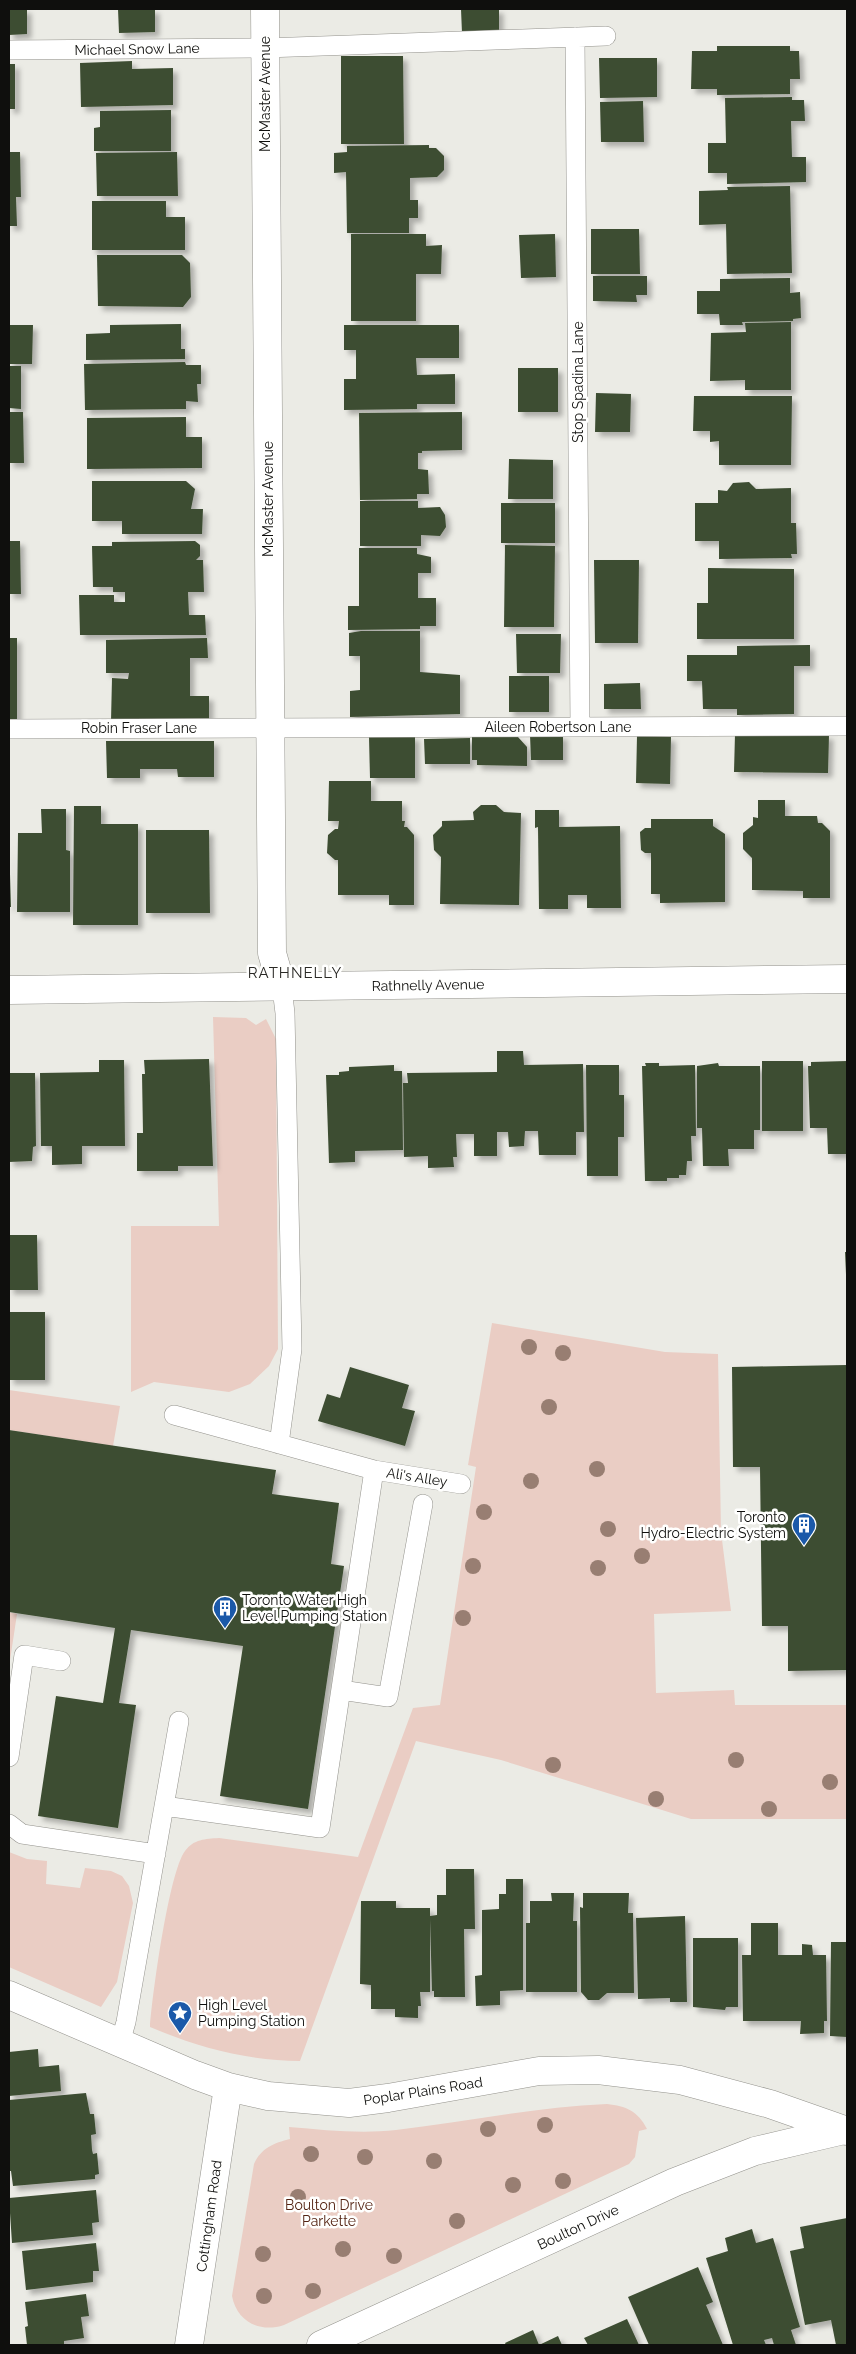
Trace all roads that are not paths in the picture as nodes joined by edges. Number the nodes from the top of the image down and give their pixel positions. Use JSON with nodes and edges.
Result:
{"nodes":[{"id":1,"x":265,"y":9,"type":"edge"},
{"id":2,"x":606,"y":36,"type":"dead end"},
{"id":3,"x":575,"y":37,"type":"junction"},
{"id":4,"x":265,"y":48,"type":"junction"},
{"id":5,"x":9,"y":50,"type":"edge"},
{"id":6,"x":847,"y":726,"type":"edge"},
{"id":7,"x":580,"y":727,"type":"junction"},
{"id":8,"x":270,"y":728,"type":"junction"},
{"id":9,"x":9,"y":729,"type":"edge"},
{"id":10,"x":847,"y":978,"type":"edge"},
{"id":11,"x":282,"y":988,"type":"junction"},
{"id":12,"x":9,"y":990,"type":"edge"},
{"id":13,"x":174,"y":1416,"type":"dead end"},
{"id":14,"x":279,"y":1444,"type":"junction"},
{"id":15,"x":374,"y":1470,"type":"junction"},
{"id":16,"x":461,"y":1484,"type":"dead end"},
{"id":17,"x":423,"y":1504,"type":"dead end"},
{"id":18,"x":61,"y":1660,"type":"dead end"},
{"id":19,"x":341,"y":1690,"type":"junction"},
{"id":20,"x":179,"y":1721,"type":"dead end"},
{"id":21,"x":9,"y":1757,"type":"edge"},
{"id":22,"x":164,"y":1806,"type":"junction"},
{"id":23,"x":9,"y":1824,"type":"edge"},
{"id":24,"x":156,"y":1854,"type":"junction"},
{"id":25,"x":9,"y":1995,"type":"edge"},
{"id":26,"x":120,"y":2043,"type":"junction"},
{"id":27,"x":228,"y":2087,"type":"junction"},
{"id":28,"x":846,"y":2131,"type":"edge"},
{"id":29,"x":189,"y":2345,"type":"edge"},
{"id":30,"x":321,"y":2345,"type":"edge"}],
"edges":[{"from":1,"to":4,"type":"street","name":"McMaster Avenue"},
{"from":2,"to":3,"type":"lane","name":"Michael Snow Lane"},
{"from":3,"to":4,"type":"lane","name":"Michael Snow Lane"},
{"from":3,"to":7,"type":"lane","name":"Stop Spadina Lane"},
{"from":4,"to":5,"type":"lane","name":"Michael Snow Lane"},
{"from":4,"to":8,"type":"street","name":"McMaster Avenue"},
{"from":6,"to":7,"type":"lane","name":"Aileen Robertson Lane"},
{"from":7,"to":8,"type":"lane","name":"Aileen Robertson Lane"},
{"from":8,"to":9,"type":"lane","name":"Robin Fraser Lane"},
{"from":8,"to":11,"type":"street","name":"McMaster Avenue"},
{"from":10,"to":11,"type":"street","name":"Rathnelly Avenue"},
{"from":11,"to":12,"type":"street","name":"Rathnelly Avenue"},
{"from":11,"to":14,"type":"lane"},
{"from":13,"to":14,"type":"lane","name":"Ali's Alley"},
{"from":14,"to":15,"type":"lane","name":"Ali's Alley"},
{"from":15,"to":16,"type":"lane","name":"Ali's Alley"},
{"from":15,"to":19,"type":"lane"},
{"from":17,"to":19,"type":"lane"},
{"from":18,"to":21,"type":"lane"},
{"from":19,"to":22,"type":"lane"},
{"from":20,"to":22,"type":"lane"},
{"from":22,"to":24,"type":"lane"},
{"from":23,"to":24,"type":"lane"},
{"from":24,"to":26,"type":"lane"},
{"from":25,"to":26,"type":"street","name":"Poplar Plains Road"},
{"from":26,"to":27,"type":"street","name":"Poplar Plains Road"},
{"from":27,"to":28,"type":"street","name":"Poplar Plains Road"},
{"from":27,"to":29,"type":"street","name":"Cottingham Road"},
{"from":28,"to":30,"type":"street","name":"Boulton Drive"}]}
